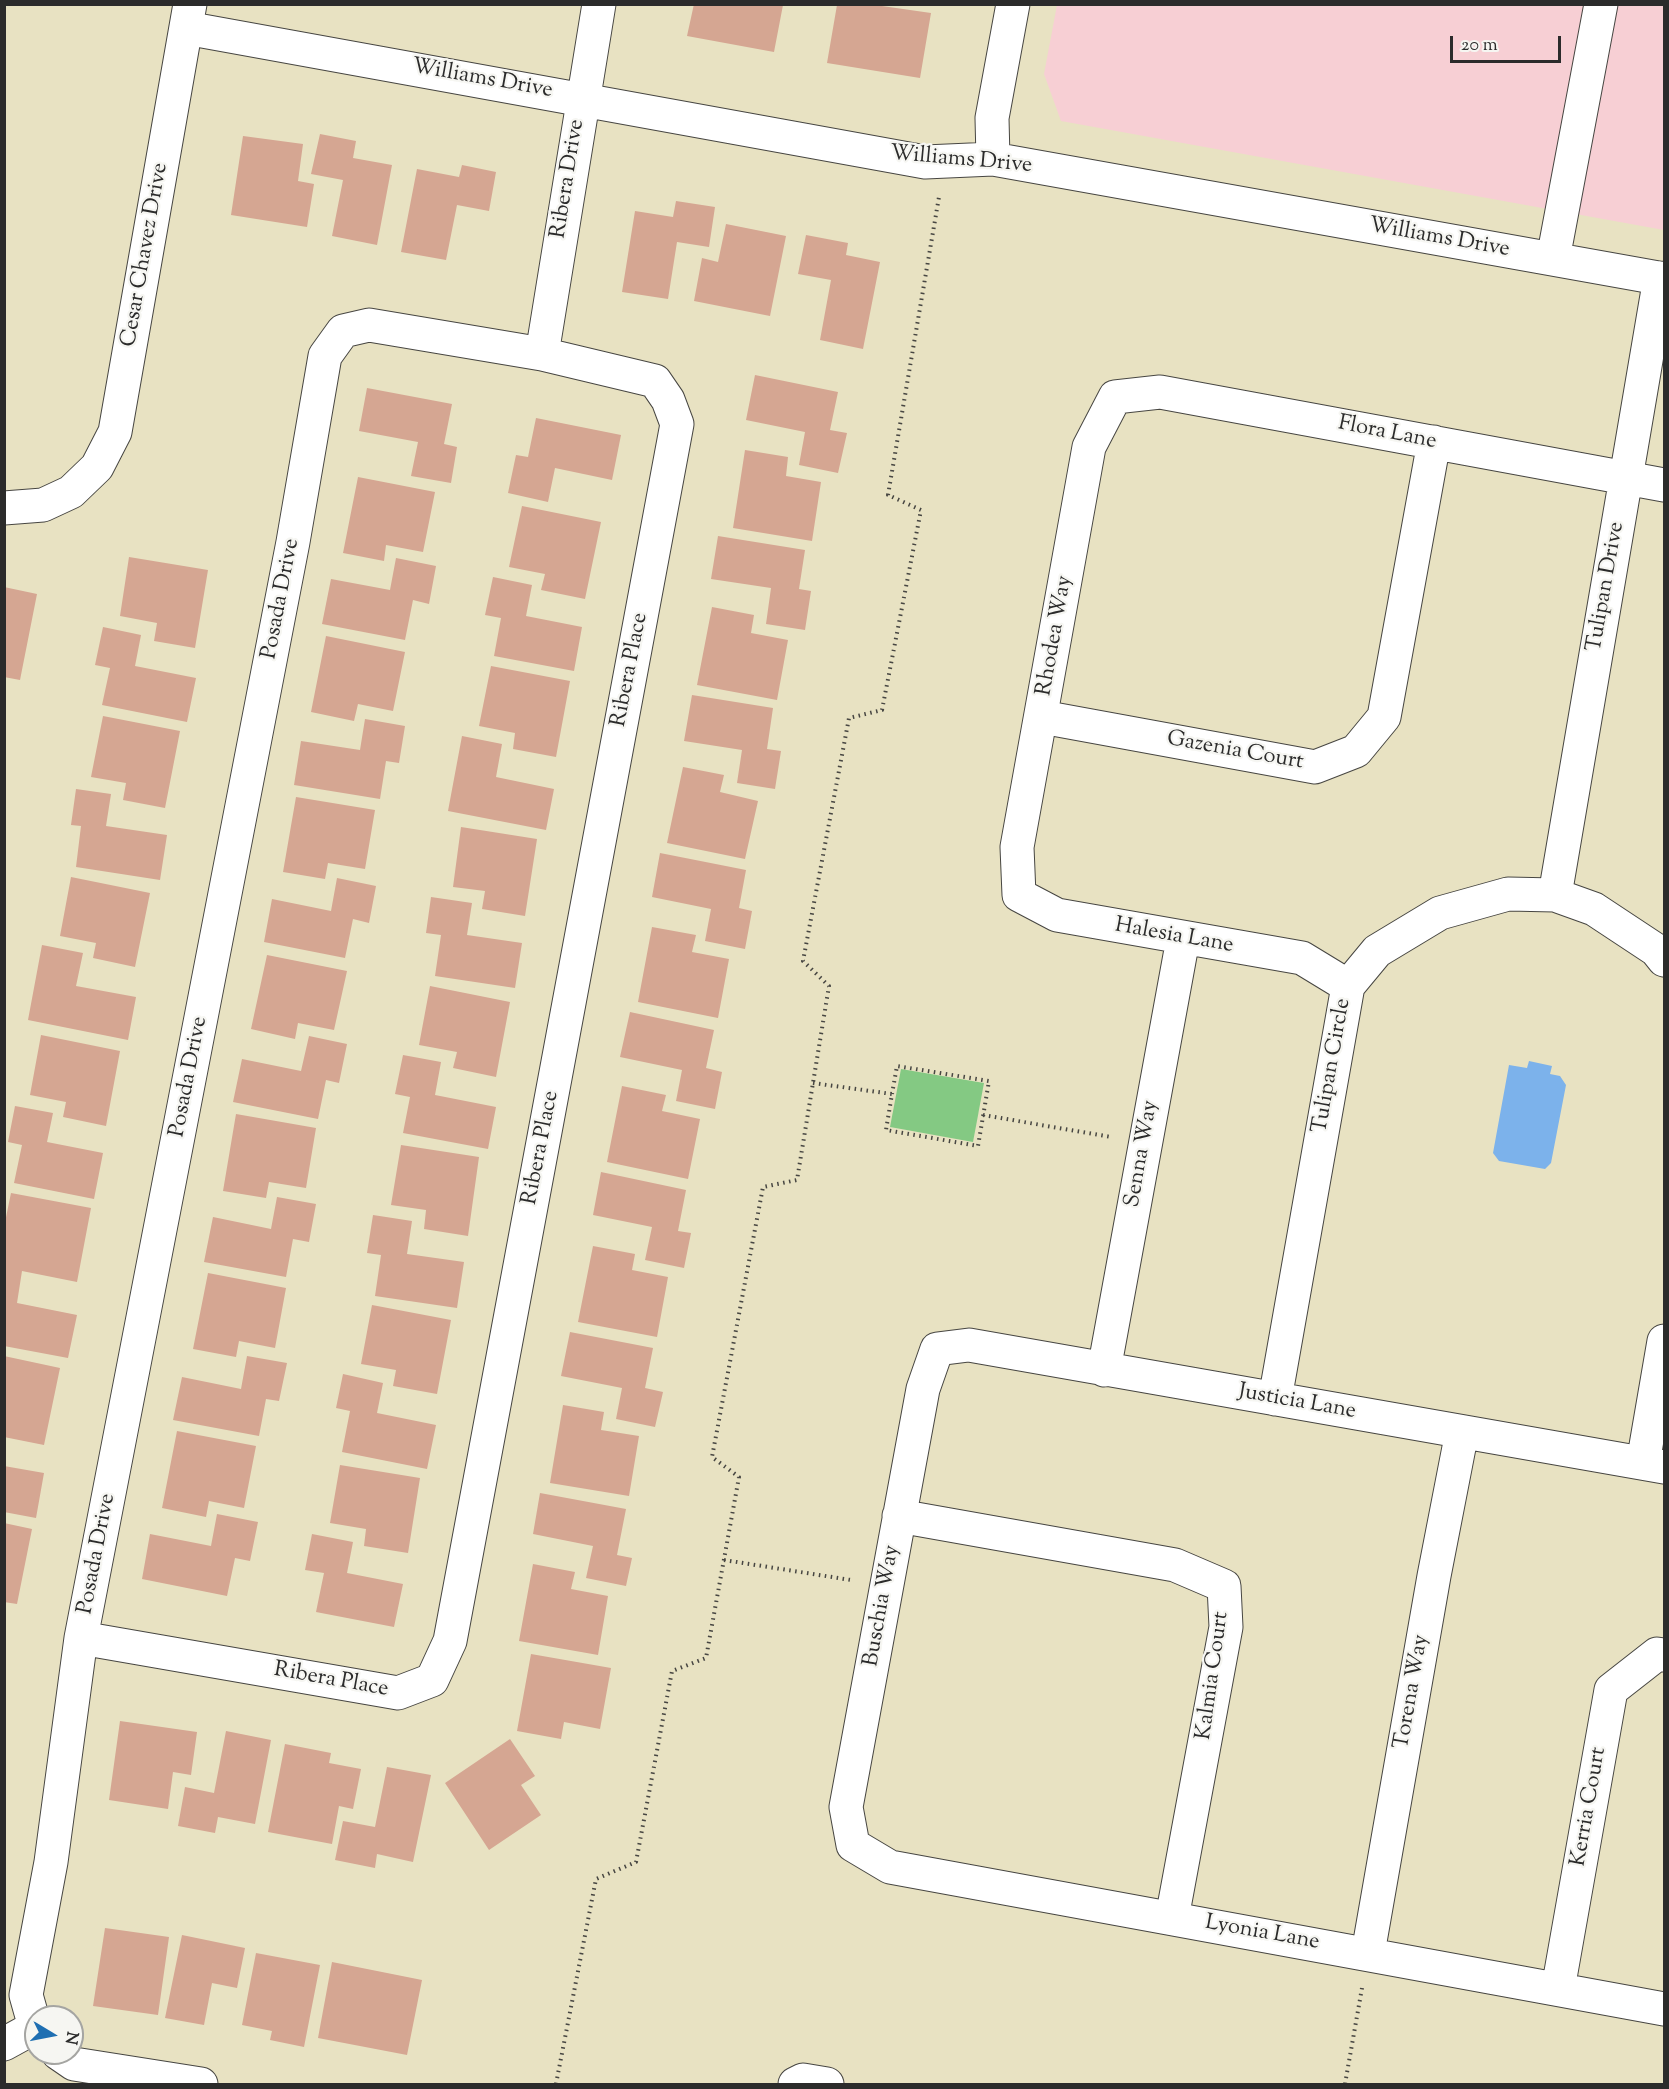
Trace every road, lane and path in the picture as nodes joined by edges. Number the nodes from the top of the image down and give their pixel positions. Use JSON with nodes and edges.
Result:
{"nodes":[{"id":1,"x":599,"y":4,"type":"edge"},
{"id":2,"x":1013,"y":4,"type":"edge"},
{"id":3,"x":1601,"y":4,"type":"edge"},
{"id":4,"x":188,"y":16,"type":"edge"},
{"id":5,"x":582,"y":98,"type":"junction"},
{"id":6,"x":993,"y":159,"type":"junction"},
{"id":7,"x":945,"y":161,"type":"junction"},
{"id":8,"x":1553,"y":259,"type":"junction"},
{"id":9,"x":1662,"y":278,"type":"edge"},
{"id":10,"x":542,"y":354,"type":"junction"},
{"id":11,"x":1112,"y":403,"type":"joint"},
{"id":12,"x":1434,"y":442,"type":"junction"},
{"id":13,"x":1626,"y":478,"type":"junction"},
{"id":14,"x":1665,"y":485,"type":"edge"},
{"id":15,"x":4,"y":508,"type":"edge"},
{"id":16,"x":1042,"y":717,"type":"junction"},
{"id":17,"x":1018,"y":873,"type":"joint"},
{"id":18,"x":1555,"y":895,"type":"junction"},
{"id":19,"x":1183,"y":939,"type":"junction"},
{"id":20,"x":1665,"y":960,"type":"edge"},
{"id":21,"x":1348,"y":986,"type":"junction"},
{"id":22,"x":813,"y":1083,"type":"junction"},
{"id":23,"x":892,"y":1094,"type":"junction"},
{"id":24,"x":983,"y":1114,"type":"junction"},
{"id":25,"x":1145,"y":1143,"type":"junction"},
{"id":26,"x":1665,"y":1341,"type":"edge"},
{"id":27,"x":934,"y":1357,"type":"joint"},
{"id":28,"x":1104,"y":1370,"type":"junction"},
{"id":29,"x":1275,"y":1399,"type":"junction"},
{"id":30,"x":1462,"y":1432,"type":"junction"},
{"id":31,"x":1654,"y":1465,"type":"edge"},
{"id":32,"x":899,"y":1516,"type":"junction"},
{"id":33,"x":724,"y":1560,"type":"junction"},
{"id":34,"x":887,"y":1586,"type":"junction"},
{"id":35,"x":81,"y":1638,"type":"junction"},
{"id":36,"x":1665,"y":1655,"type":"edge"},
{"id":37,"x":862,"y":1851,"type":"joint"},
{"id":38,"x":1172,"y":1917,"type":"junction"},
{"id":39,"x":1368,"y":1953,"type":"junction"},
{"id":40,"x":1558,"y":1989,"type":"junction"},
{"id":41,"x":29,"y":2005,"type":"edge"},
{"id":42,"x":1665,"y":2009,"type":"edge"},
{"id":43,"x":24,"y":2034,"type":"edge"},
{"id":44,"x":4,"y":2044,"type":"edge"},
{"id":45,"x":80,"y":2065,"type":"edge"},
{"id":46,"x":201,"y":2085,"type":"edge"},
{"id":47,"x":556,"y":2085,"type":"edge"},
{"id":48,"x":795,"y":2085,"type":"edge"},
{"id":49,"x":827,"y":2085,"type":"edge"},
{"id":50,"x":1345,"y":2085,"type":"edge"}],
"edges":[{"from":1,"to":5,"type":"street","name":"Ribera Drive"},
{"from":2,"to":6,"type":"street"},
{"from":3,"to":8,"type":"street"},
{"from":4,"to":5,"type":"street","name":"Williams Drive"},
{"from":4,"to":15,"type":"street","name":"Cesar Chavez Drive"},
{"from":5,"to":7,"type":"street","name":"Williams Drive"},
{"from":5,"to":10,"type":"street","name":"Ribera Drive"},
{"from":6,"to":7,"type":"street","name":"Williams Drive"},
{"from":6,"to":8,"type":"street","name":"Williams Drive"},
{"from":7,"to":22,"type":"path"},
{"from":8,"to":9,"type":"street","name":"Williams Drive"},
{"from":9,"to":13,"type":"street","name":"Tulipan Drive"},
{"from":10,"to":35,"type":"street","name":"Posada Drive"},
{"from":10,"to":35,"type":"street","name":"Ribera Place"},
{"from":11,"to":12,"type":"street","name":"Flora Lane"},
{"from":11,"to":16,"type":"street","name":"Rhodea Way"},
{"from":12,"to":13,"type":"street","name":"Flora Lane"},
{"from":12,"to":16,"type":"street","name":"Gazenia Court"},
{"from":13,"to":14,"type":"street","name":"Flora Lane"},
{"from":13,"to":18,"type":"street","name":"Tulipan Drive"},
{"from":16,"to":17,"type":"street","name":"Rhodea Way"},
{"from":17,"to":19,"type":"street","name":"Halesia Lane"},
{"from":18,"to":20,"type":"street","name":"Tulipan Circle"},
{"from":18,"to":21,"type":"street","name":"Tulipan Circle"},
{"from":19,"to":21,"type":"street","name":"Halesia Lane"},
{"from":19,"to":25,"type":"street","name":"Senna Way"},
{"from":21,"to":29,"type":"street","name":"Tulipan Circle"},
{"from":22,"to":23,"type":"path"},
{"from":22,"to":33,"type":"path"},
{"from":23,"to":24,"type":"path"},
{"from":23,"to":24,"type":"path"},
{"from":24,"to":25,"type":"path"},
{"from":25,"to":28,"type":"street","name":"Senna Way"},
{"from":26,"to":31,"type":"street"},
{"from":27,"to":28,"type":"street","name":"Justicia Lane"},
{"from":27,"to":32,"type":"street","name":"Buschia Way"},
{"from":28,"to":29,"type":"street","name":"Justicia Lane"},
{"from":29,"to":30,"type":"street","name":"Justicia Lane"},
{"from":30,"to":31,"type":"street","name":"Justicia Lane"},
{"from":30,"to":39,"type":"street","name":"Torena Way"},
{"from":32,"to":34,"type":"street","name":"Buschia Way"},
{"from":32,"to":38,"type":"street","name":"Kalmia Court"},
{"from":33,"to":34,"type":"path"},
{"from":33,"to":47,"type":"path"},
{"from":34,"to":37,"type":"street","name":"Buschia Way"},
{"from":35,"to":41,"type":"street","name":"Posada Drive"},
{"from":36,"to":40,"type":"street","name":"Kerria Court"},
{"from":37,"to":38,"type":"street","name":"Lyonia Lane"},
{"from":38,"to":39,"type":"street","name":"Lyonia Lane"},
{"from":39,"to":40,"type":"street","name":"Lyonia Lane"},
{"from":39,"to":50,"type":"path"},
{"from":40,"to":42,"type":"street","name":"Lyonia Lane"},
{"from":43,"to":44,"type":"street","name":"Posada Drive"},
{"from":45,"to":46,"type":"street"},
{"from":48,"to":49,"type":"street"}]}
